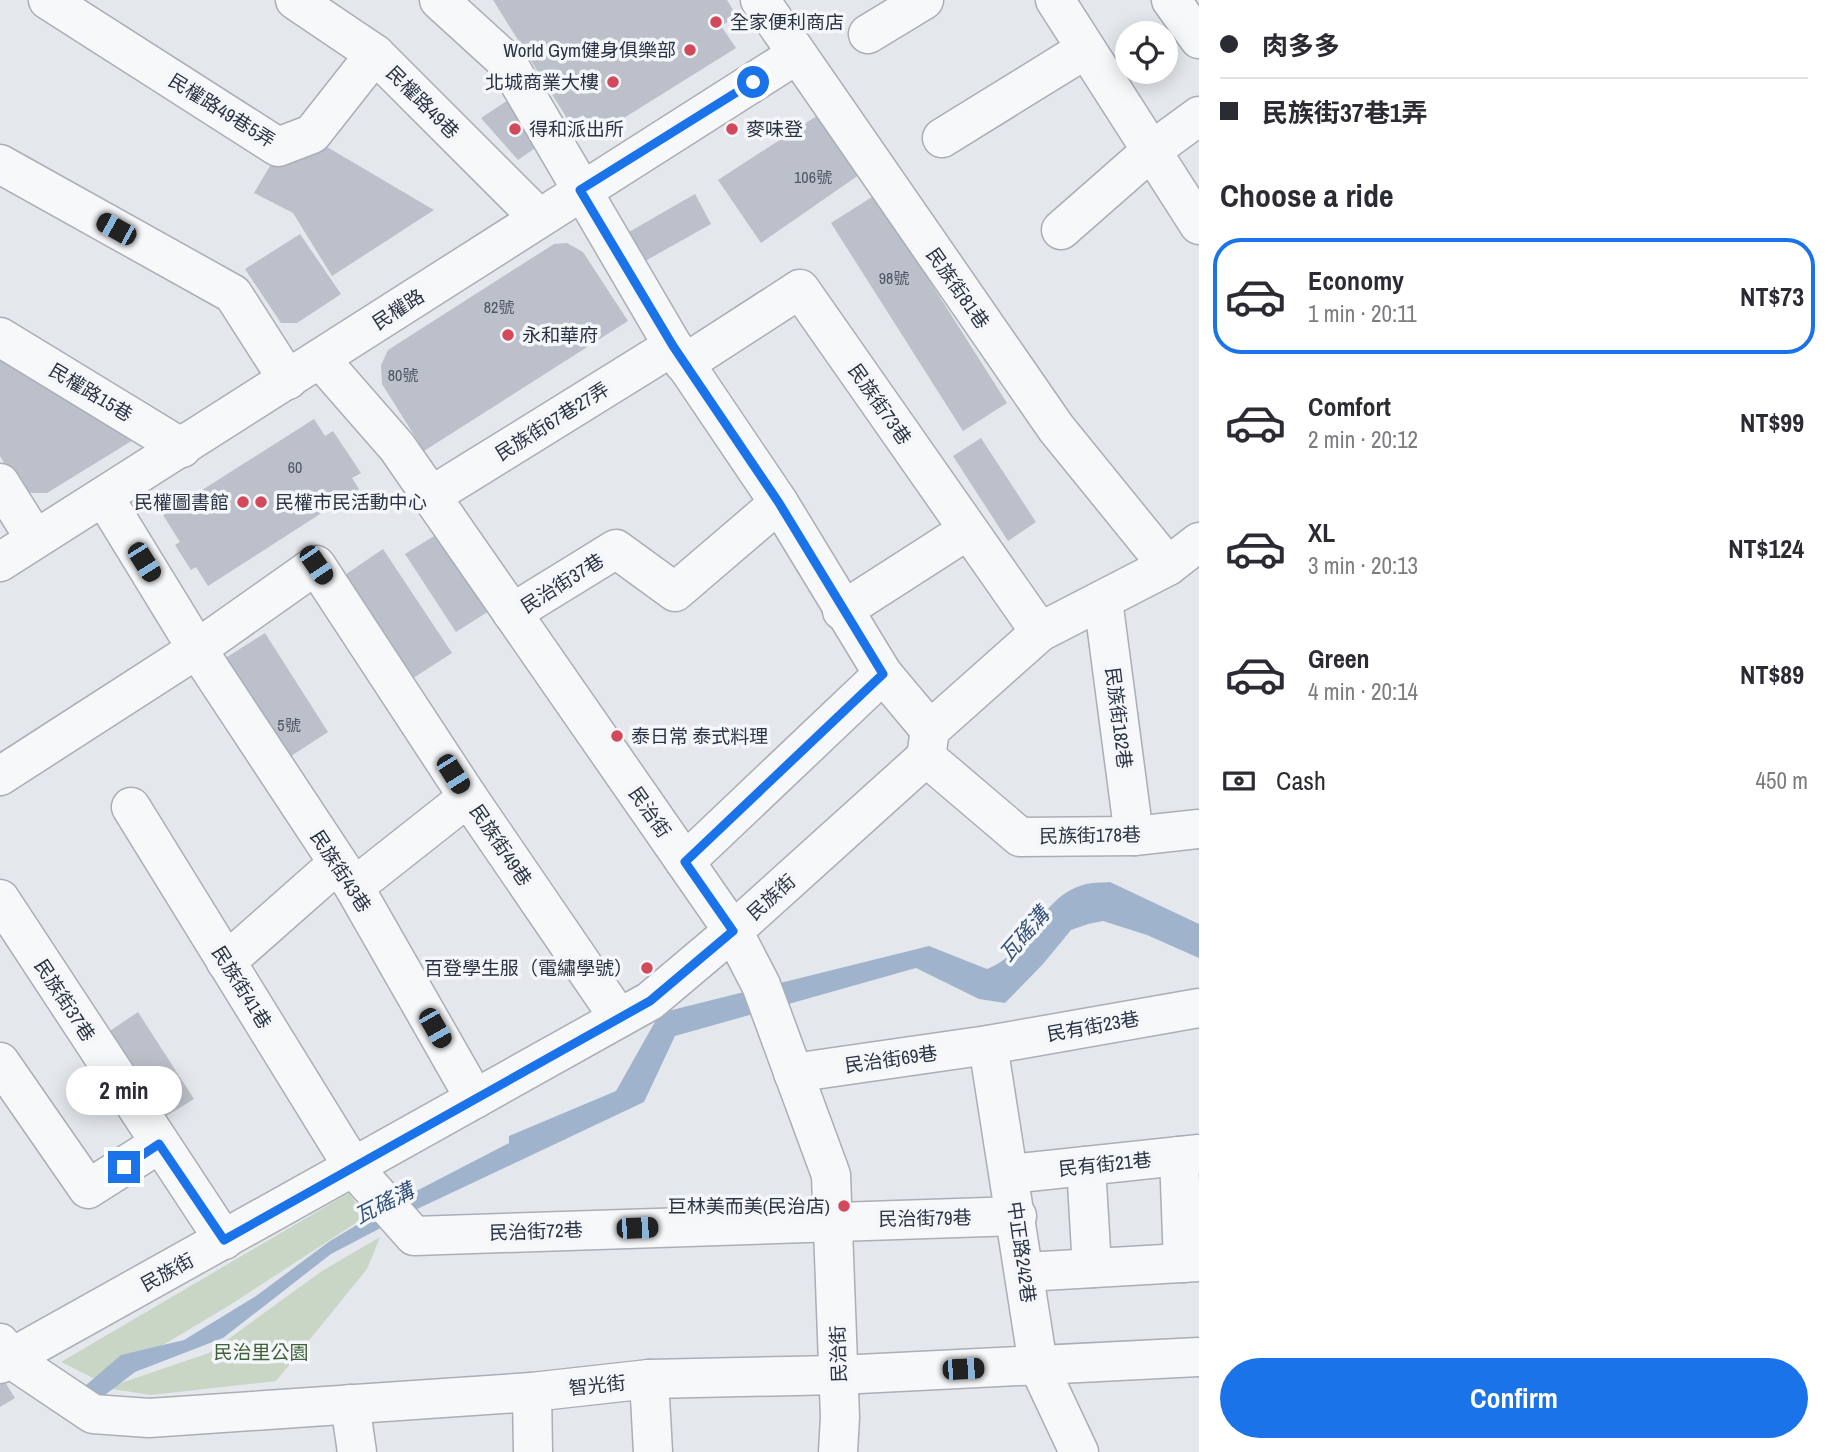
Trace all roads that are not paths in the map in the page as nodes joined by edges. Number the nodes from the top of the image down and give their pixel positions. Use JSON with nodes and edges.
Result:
{"nodes":[{"id":1,"x":48,"y":0,"type":"edge"},
{"id":2,"x":295,"y":0,"type":"edge"},
{"id":3,"x":439,"y":0,"type":"edge"},
{"id":4,"x":760,"y":0,"type":"edge"},
{"id":5,"x":924,"y":0,"type":"edge"},
{"id":6,"x":1055,"y":0,"type":"edge"},
{"id":7,"x":1171,"y":0,"type":"edge"},
{"id":8,"x":868,"y":34,"type":"dead end"},
{"id":9,"x":1199,"y":39,"type":"edge"},
{"id":10,"x":1086,"y":49,"type":"junction"},
{"id":11,"x":375,"y":54,"type":"junction"},
{"id":12,"x":796,"y":55,"type":"junction"},
{"id":13,"x":1199,"y":116,"type":"edge"},
{"id":14,"x":942,"y":138,"type":"dead end"},
{"id":15,"x":1151,"y":151,"type":"junction"},
{"id":16,"x":0,"y":164,"type":"edge"},
{"id":17,"x":580,"y":190,"type":"junction"},
{"id":18,"x":538,"y":217,"type":"junction"},
{"id":19,"x":1199,"y":225,"type":"edge"},
{"id":20,"x":1061,"y":230,"type":"dead end"},
{"id":21,"x":0,"y":337,"type":"edge"},
{"id":22,"x":679,"y":355,"type":"junction"},
{"id":23,"x":321,"y":359,"type":"junction"},
{"id":24,"x":288,"y":380,"type":"junction"},
{"id":25,"x":182,"y":448,"type":"junction"},
{"id":26,"x":0,"y":483,"type":"edge"},
{"id":27,"x":431,"y":496,"type":"junction"},
{"id":28,"x":104,"y":497,"type":"junction"},
{"id":29,"x":779,"y":503,"type":"junction"},
{"id":30,"x":968,"y":530,"type":"junction"},
{"id":31,"x":35,"y":539,"type":"junction"},
{"id":32,"x":1199,"y":542,"type":"edge"},
{"id":33,"x":0,"y":562,"type":"edge"},
{"id":34,"x":1184,"y":570,"type":"edge"},
{"id":35,"x":1103,"y":600,"type":"junction"},
{"id":36,"x":842,"y":611,"type":"junction"},
{"id":37,"x":512,"y":613,"type":"junction"},
{"id":38,"x":1040,"y":632,"type":"junction"},
{"id":39,"x":197,"y":649,"type":"junction"},
{"id":40,"x":883,"y":674,"type":"junction"},
{"id":41,"x":928,"y":744,"type":"junction"},
{"id":42,"x":0,"y":776,"type":"edge"},
{"id":43,"x":468,"y":797,"type":"junction"},
{"id":44,"x":131,"y":807,"type":"dead end"},
{"id":45,"x":1199,"y":829,"type":"edge"},
{"id":46,"x":1134,"y":836,"type":"junction"},
{"id":47,"x":685,"y":862,"type":"junction"},
{"id":48,"x":345,"y":876,"type":"junction"},
{"id":49,"x":0,"y":899,"type":"edge"},
{"id":50,"x":733,"y":931,"type":"junction"},
{"id":51,"x":226,"y":962,"type":"junction"},
{"id":52,"x":1199,"y":1008,"type":"edge"},
{"id":53,"x":619,"y":1018,"type":"junction"},
{"id":54,"x":988,"y":1045,"type":"junction"},
{"id":55,"x":0,"y":1062,"type":"edge"},
{"id":56,"x":793,"y":1073,"type":"junction"},
{"id":57,"x":475,"y":1099,"type":"junction"},
{"id":58,"x":159,"y":1144,"type":"junction"},
{"id":59,"x":1189,"y":1155,"type":"edge"},
{"id":60,"x":1086,"y":1166,"type":"junction"},
{"id":61,"x":353,"y":1167,"type":"junction"},
{"id":62,"x":1010,"y":1174,"type":"junction"},
{"id":63,"x":1017,"y":1216,"type":"junction"},
{"id":64,"x":833,"y":1220,"type":"junction"},
{"id":65,"x":224,"y":1240,"type":"junction"},
{"id":66,"x":1191,"y":1262,"type":"edge"},
{"id":67,"x":1092,"y":1268,"type":"junction"},
{"id":68,"x":1025,"y":1272,"type":"junction"},
{"id":69,"x":4,"y":1355,"type":"edge"},
{"id":70,"x":1199,"y":1357,"type":"edge"},
{"id":71,"x":1038,"y":1365,"type":"junction"},
{"id":72,"x":839,"y":1375,"type":"junction"},
{"id":73,"x":649,"y":1379,"type":"junction"},
{"id":74,"x":531,"y":1392,"type":"junction"},
{"id":75,"x":350,"y":1404,"type":"junction"},
{"id":76,"x":357,"y":1452,"type":"edge"},
{"id":77,"x":533,"y":1452,"type":"edge"},
{"id":78,"x":653,"y":1452,"type":"edge"},
{"id":79,"x":838,"y":1452,"type":"edge"},
{"id":80,"x":1079,"y":1452,"type":"edge"}],
"edges":[{"from":1,"to":11,"type":"street","name":"民權路49巷5弄"},
{"from":2,"to":11,"type":"street","name":"民權路49巷"},
{"from":3,"to":17,"type":"street","name":"民族街178巷"},
{"from":4,"to":12,"type":"street","name":"民族街81巷"},
{"from":5,"to":8,"type":"street"},
{"from":6,"to":10,"type":"street"},
{"from":7,"to":9,"type":"street"},
{"from":10,"to":14,"type":"street"},
{"from":10,"to":15,"type":"street"},
{"from":11,"to":18,"type":"street","name":"民權路49巷"},
{"from":12,"to":17,"type":"street","name":"民權路"},
{"from":12,"to":34,"type":"street","name":"民族街81巷"},
{"from":13,"to":15,"type":"street"},
{"from":15,"to":19,"type":"street"},
{"from":15,"to":20,"type":"street"},
{"from":16,"to":24,"type":"street"},
{"from":17,"to":18,"type":"street","name":"民權路"},
{"from":17,"to":22,"type":"street","name":"民族街178巷"},
{"from":18,"to":23,"type":"street","name":"民權路"},
{"from":21,"to":25,"type":"street","name":"民權路15巷"},
{"from":22,"to":27,"type":"street","name":"民族街67巷27弄"},
{"from":22,"to":29,"type":"street","name":"民族街178巷"},
{"from":22,"to":30,"type":"street","name":"民族街73巷"},
{"from":23,"to":24,"type":"street","name":"民權路"},
{"from":23,"to":27,"type":"street","name":"民治街"},
{"from":24,"to":25,"type":"street","name":"民權路"},
{"from":25,"to":28,"type":"street","name":"民權路"},
{"from":26,"to":31,"type":"street"},
{"from":27,"to":37,"type":"street","name":"民治街"},
{"from":28,"to":31,"type":"street","name":"民權路"},
{"from":28,"to":39,"type":"street","name":"民族街43巷"},
{"from":29,"to":36,"type":"street","name":"民族街178巷"},
{"from":29,"to":37,"type":"street","name":"民治街37巷"},
{"from":30,"to":36,"type":"street"},
{"from":30,"to":38,"type":"street","name":"民族街73巷"},
{"from":31,"to":33,"type":"street","name":"民權路"},
{"from":32,"to":34,"type":"street","name":"民族街"},
{"from":34,"to":35,"type":"street","name":"民族街"},
{"from":35,"to":38,"type":"street","name":"民族街"},
{"from":35,"to":46,"type":"street","name":"民族街182巷"},
{"from":36,"to":40,"type":"street","name":"民族街178巷"},
{"from":37,"to":47,"type":"street","name":"民治街"},
{"from":38,"to":41,"type":"street","name":"民族街"},
{"from":39,"to":42,"type":"street"},
{"from":39,"to":43,"type":"street","name":"民族街49巷"},
{"from":39,"to":48,"type":"street","name":"民族街43巷"},
{"from":40,"to":41,"type":"street","name":"民族街178巷"},
{"from":40,"to":47,"type":"street"},
{"from":41,"to":46,"type":"street","name":"民族街178巷"},
{"from":41,"to":50,"type":"street","name":"民族街"},
{"from":43,"to":48,"type":"street"},
{"from":43,"to":53,"type":"street","name":"民族街49巷"},
{"from":44,"to":51,"type":"street","name":"民族街41巷"},
{"from":45,"to":46,"type":"street","name":"民族街178巷"},
{"from":47,"to":50,"type":"street","name":"民治街"},
{"from":48,"to":51,"type":"street"},
{"from":48,"to":57,"type":"street","name":"民族街43巷"},
{"from":49,"to":58,"type":"street","name":"民族街37巷"},
{"from":50,"to":53,"type":"street","name":"民族街"},
{"from":50,"to":56,"type":"street","name":"民治街"},
{"from":51,"to":61,"type":"street","name":"民族街41巷"},
{"from":52,"to":54,"type":"street","name":"民有街23巷"},
{"from":53,"to":57,"type":"street","name":"民族街"},
{"from":54,"to":56,"type":"street","name":"民治街69巷"},
{"from":54,"to":62,"type":"street","name":"中正路242巷"},
{"from":55,"to":58,"type":"street"},
{"from":56,"to":64,"type":"street","name":"民治街"},
{"from":57,"to":61,"type":"street","name":"民族街"},
{"from":58,"to":65,"type":"street","name":"民族街37巷"},
{"from":59,"to":60,"type":"street","name":"民有街21巷"},
{"from":59,"to":66,"type":"street"},
{"from":60,"to":62,"type":"street","name":"民有街21巷"},
{"from":60,"to":67,"type":"street"},
{"from":61,"to":64,"type":"street","name":"民治街72巷"},
{"from":61,"to":65,"type":"street","name":"民族街"},
{"from":62,"to":63,"type":"street","name":"中正路242巷"},
{"from":63,"to":64,"type":"street","name":"民治街79巷"},
{"from":63,"to":68,"type":"street","name":"中正路242巷"},
{"from":64,"to":72,"type":"street","name":"民治街"},
{"from":65,"to":69,"type":"street","name":"民族街"},
{"from":66,"to":67,"type":"street"},
{"from":67,"to":68,"type":"street"},
{"from":68,"to":71,"type":"street","name":"中正路242巷"},
{"from":69,"to":75,"type":"street","name":"智光街"},
{"from":70,"to":71,"type":"street","name":"智光街"},
{"from":71,"to":72,"type":"street","name":"智光街"},
{"from":71,"to":80,"type":"street","name":"中正路242巷"},
{"from":72,"to":73,"type":"street","name":"智光街"},
{"from":72,"to":79,"type":"street","name":"民治街"},
{"from":73,"to":74,"type":"street","name":"智光街"},
{"from":73,"to":78,"type":"street"},
{"from":74,"to":75,"type":"street","name":"智光街"},
{"from":74,"to":77,"type":"street"},
{"from":75,"to":76,"type":"street"}]}
